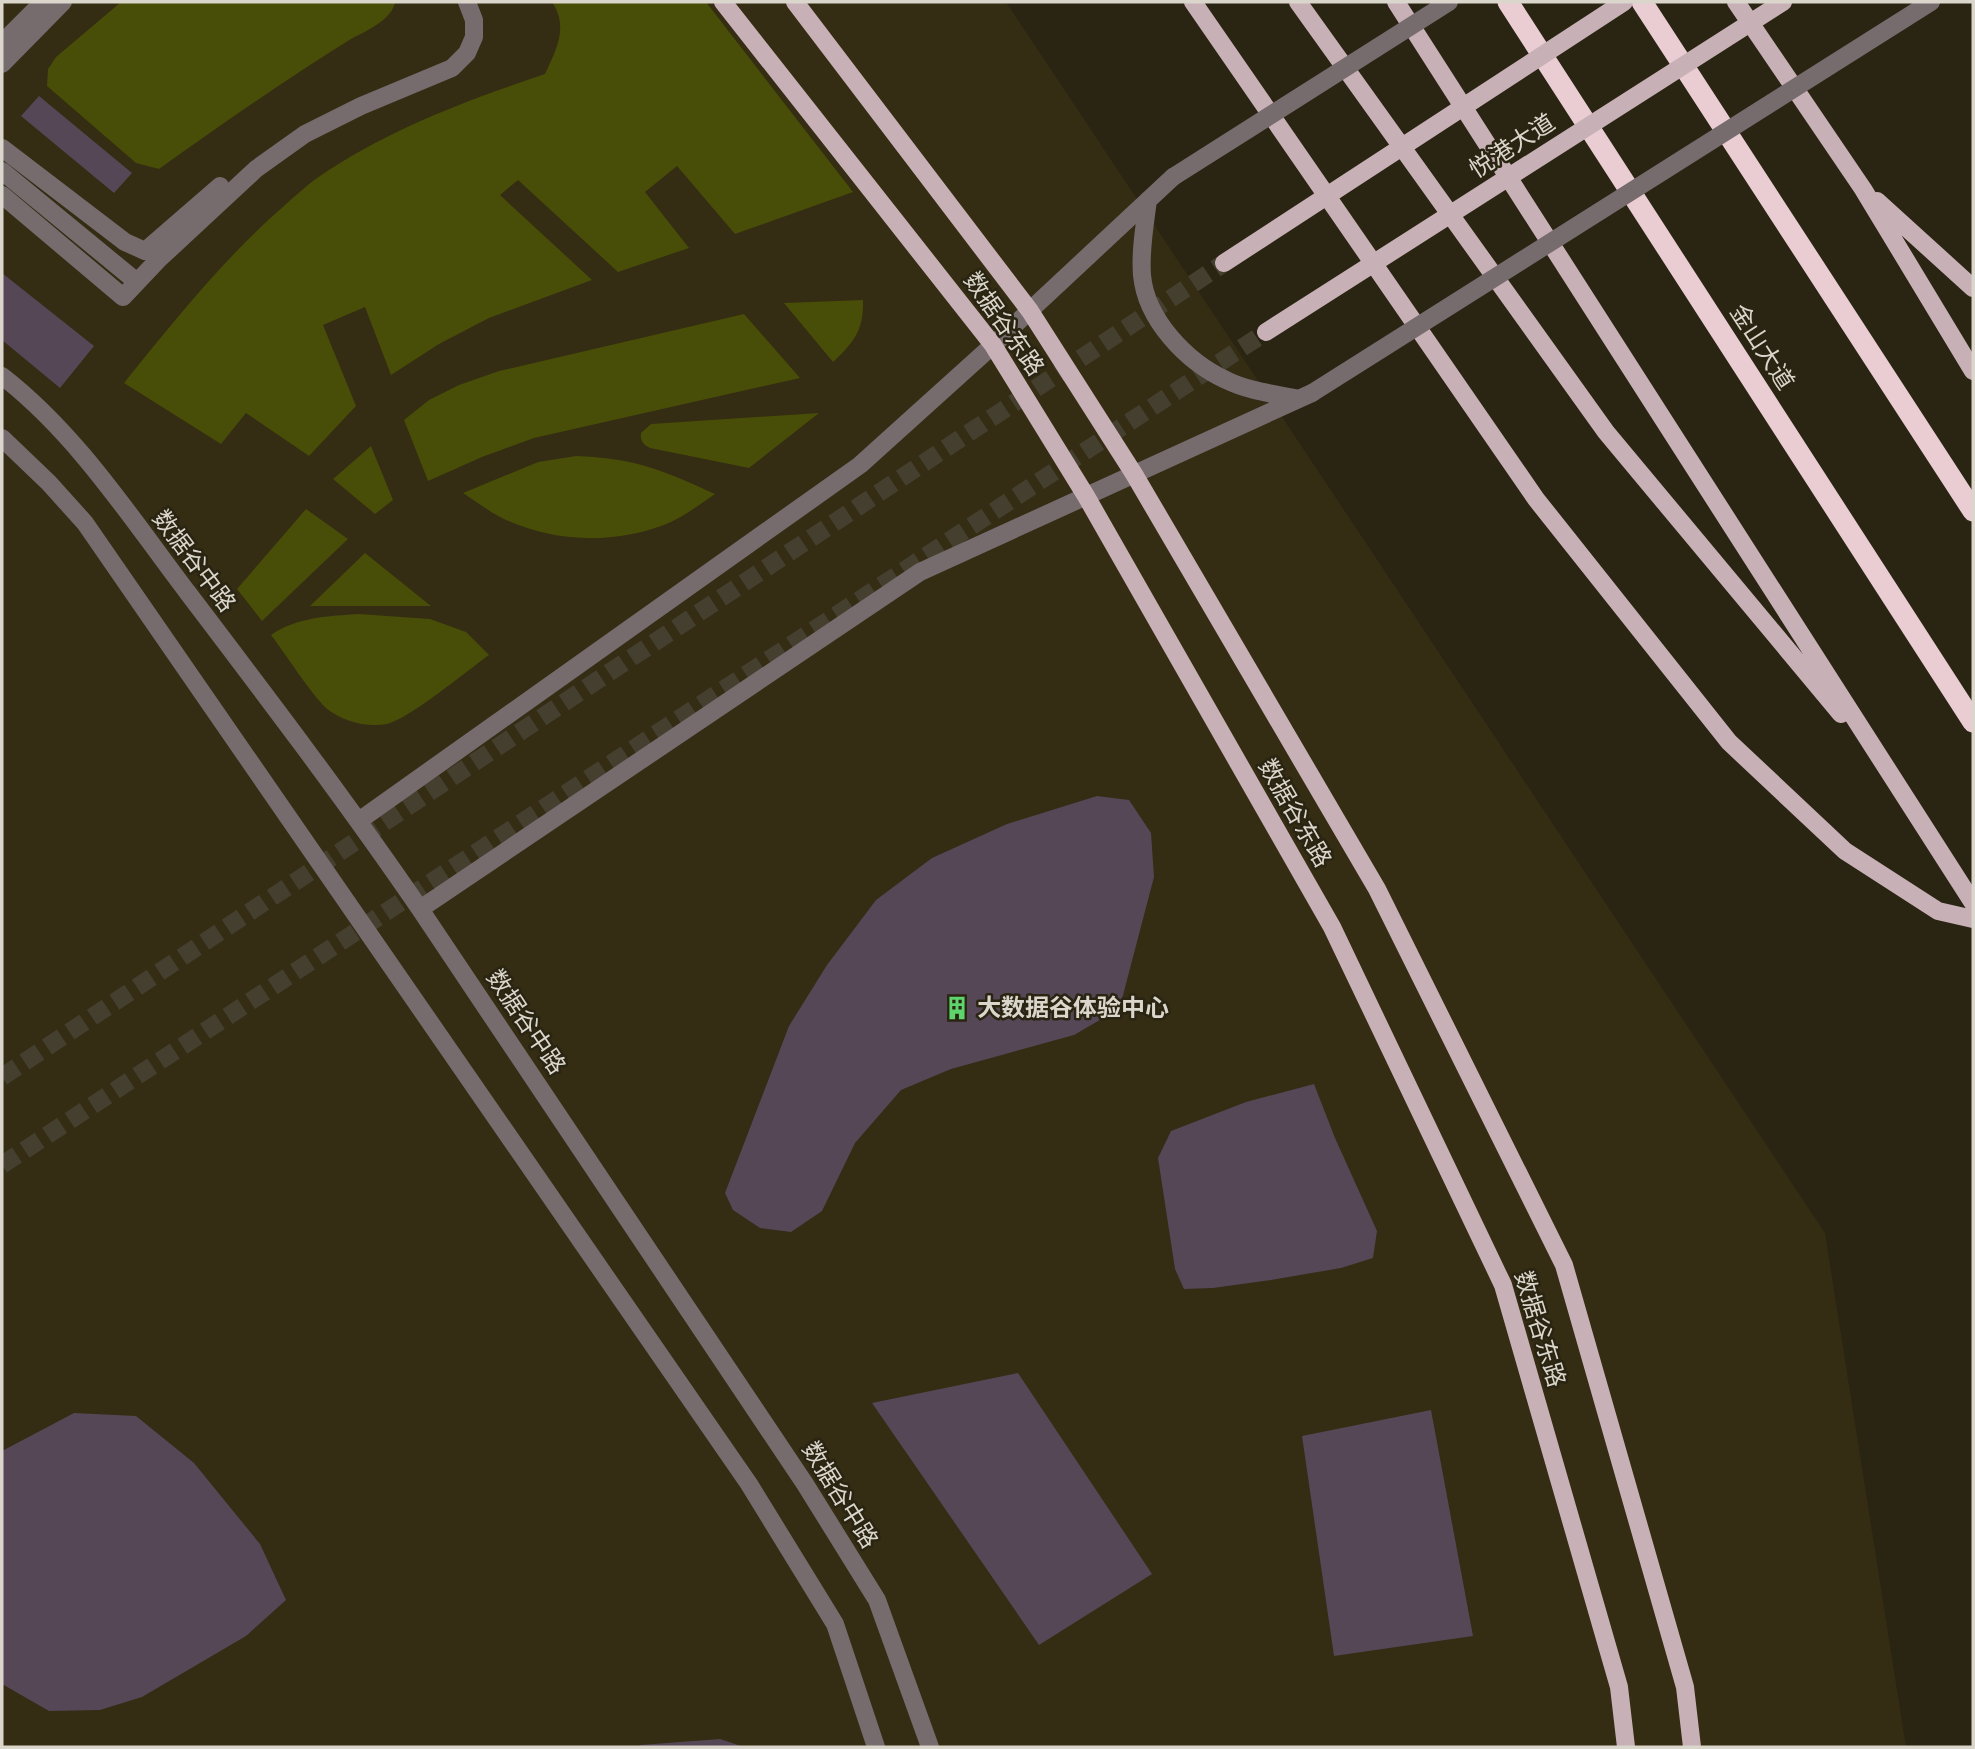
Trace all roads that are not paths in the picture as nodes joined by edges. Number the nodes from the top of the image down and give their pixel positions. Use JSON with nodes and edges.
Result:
{"nodes":[{"id":1,"x":43,"y":2,"type":"edge"},
{"id":2,"x":63,"y":2,"type":"edge"},
{"id":3,"x":458,"y":2,"type":"edge"},
{"id":4,"x":467,"y":2,"type":"edge"},
{"id":5,"x":723,"y":2,"type":"edge"},
{"id":6,"x":795,"y":2,"type":"edge"},
{"id":7,"x":1193,"y":2,"type":"edge"},
{"id":8,"x":1298,"y":2,"type":"edge"},
{"id":9,"x":1396,"y":2,"type":"edge"},
{"id":10,"x":1449,"y":2,"type":"edge"},
{"id":11,"x":1508,"y":2,"type":"edge"},
{"id":12,"x":1624,"y":2,"type":"edge"},
{"id":13,"x":1643,"y":2,"type":"edge"},
{"id":14,"x":1735,"y":2,"type":"edge"},
{"id":15,"x":1783,"y":2,"type":"edge"},
{"id":16,"x":1931,"y":2,"type":"edge"},
{"id":17,"x":2,"y":43,"type":"edge"},
{"id":18,"x":2,"y":64,"type":"edge"},
{"id":19,"x":2,"y":148,"type":"edge"},
{"id":20,"x":2,"y":171,"type":"edge"},
{"id":21,"x":1863,"y":189,"type":"junction"},
{"id":22,"x":2,"y":195,"type":"edge"},
{"id":23,"x":1148,"y":200,"type":"junction"},
{"id":24,"x":1224,"y":263,"type":"tunnel mouth"},
{"id":25,"x":137,"y":282,"type":"junction"},
{"id":26,"x":1973,"y":288,"type":"edge"},
{"id":27,"x":1030,"y":311,"type":"junction"},
{"id":28,"x":1266,"y":332,"type":"tunnel mouth"},
{"id":29,"x":993,"y":345,"type":"junction"},
{"id":30,"x":1973,"y":371,"type":"edge"},
{"id":31,"x":2,"y":376,"type":"edge"},
{"id":32,"x":1305,"y":396,"type":"junction"},
{"id":33,"x":2,"y":438,"type":"edge"},
{"id":34,"x":1134,"y":474,"type":"junction"},
{"id":35,"x":1086,"y":496,"type":"junction"},
{"id":36,"x":1973,"y":511,"type":"edge"},
{"id":37,"x":1973,"y":722,"type":"edge"},
{"id":38,"x":1888,"y":770,"type":"junction"},
{"id":39,"x":360,"y":820,"type":"junction"},
{"id":40,"x":1973,"y":903,"type":"edge"},
{"id":41,"x":420,"y":909,"type":"junction"},
{"id":42,"x":1973,"y":919,"type":"edge"},
{"id":43,"x":876,"y":1747,"type":"edge"},
{"id":44,"x":930,"y":1747,"type":"edge"},
{"id":45,"x":1626,"y":1747,"type":"edge"},
{"id":46,"x":1692,"y":1747,"type":"edge"}],
"edges":[{"from":1,"to":17,"type":"street"},
{"from":2,"to":18,"type":"street"},
{"from":3,"to":19,"type":"street"},
{"from":4,"to":25,"type":"street"},
{"from":5,"to":29,"type":"main road","name":"数据谷东路"},
{"from":6,"to":27,"type":"main road","name":"数据谷东路"},
{"from":7,"to":42,"type":"main road"},
{"from":8,"to":38,"type":"main road","bridge":true},
{"from":9,"to":38,"type":"main road"},
{"from":10,"to":23,"type":"street","bridge":true},
{"from":11,"to":37,"type":"highway","name":"金山大道"},
{"from":12,"to":24,"type":"main road","bridge":true},
{"from":13,"to":36,"type":"highway"},
{"from":14,"to":21,"type":"main road"},
{"from":15,"to":28,"type":"main road","name":"悦港大道","bridge":true},
{"from":16,"to":32,"type":"street","bridge":true},
{"from":20,"to":25,"type":"street"},
{"from":21,"to":26,"type":"main road"},
{"from":21,"to":30,"type":"main road"},
{"from":22,"to":25,"type":"street"},
{"from":23,"to":27,"type":"street"},
{"from":23,"to":32,"type":"street"},
{"from":27,"to":29,"type":"street"},
{"from":27,"to":34,"type":"main road","name":"数据谷东路"},
{"from":29,"to":35,"type":"main road","name":"数据谷东路"},
{"from":29,"to":39,"type":"street"},
{"from":31,"to":39,"type":"street","name":"数据谷中路"},
{"from":32,"to":34,"type":"street"},
{"from":33,"to":43,"type":"street"},
{"from":34,"to":35,"type":"street"},
{"from":34,"to":46,"type":"main road","name":"数据谷东路"},
{"from":35,"to":41,"type":"street"},
{"from":35,"to":45,"type":"main road","name":"数据谷东路"},
{"from":38,"to":40,"type":"main road"},
{"from":39,"to":41,"type":"street","name":"数据谷中路"},
{"from":41,"to":44,"type":"street","name":"数据谷中路"}]}
